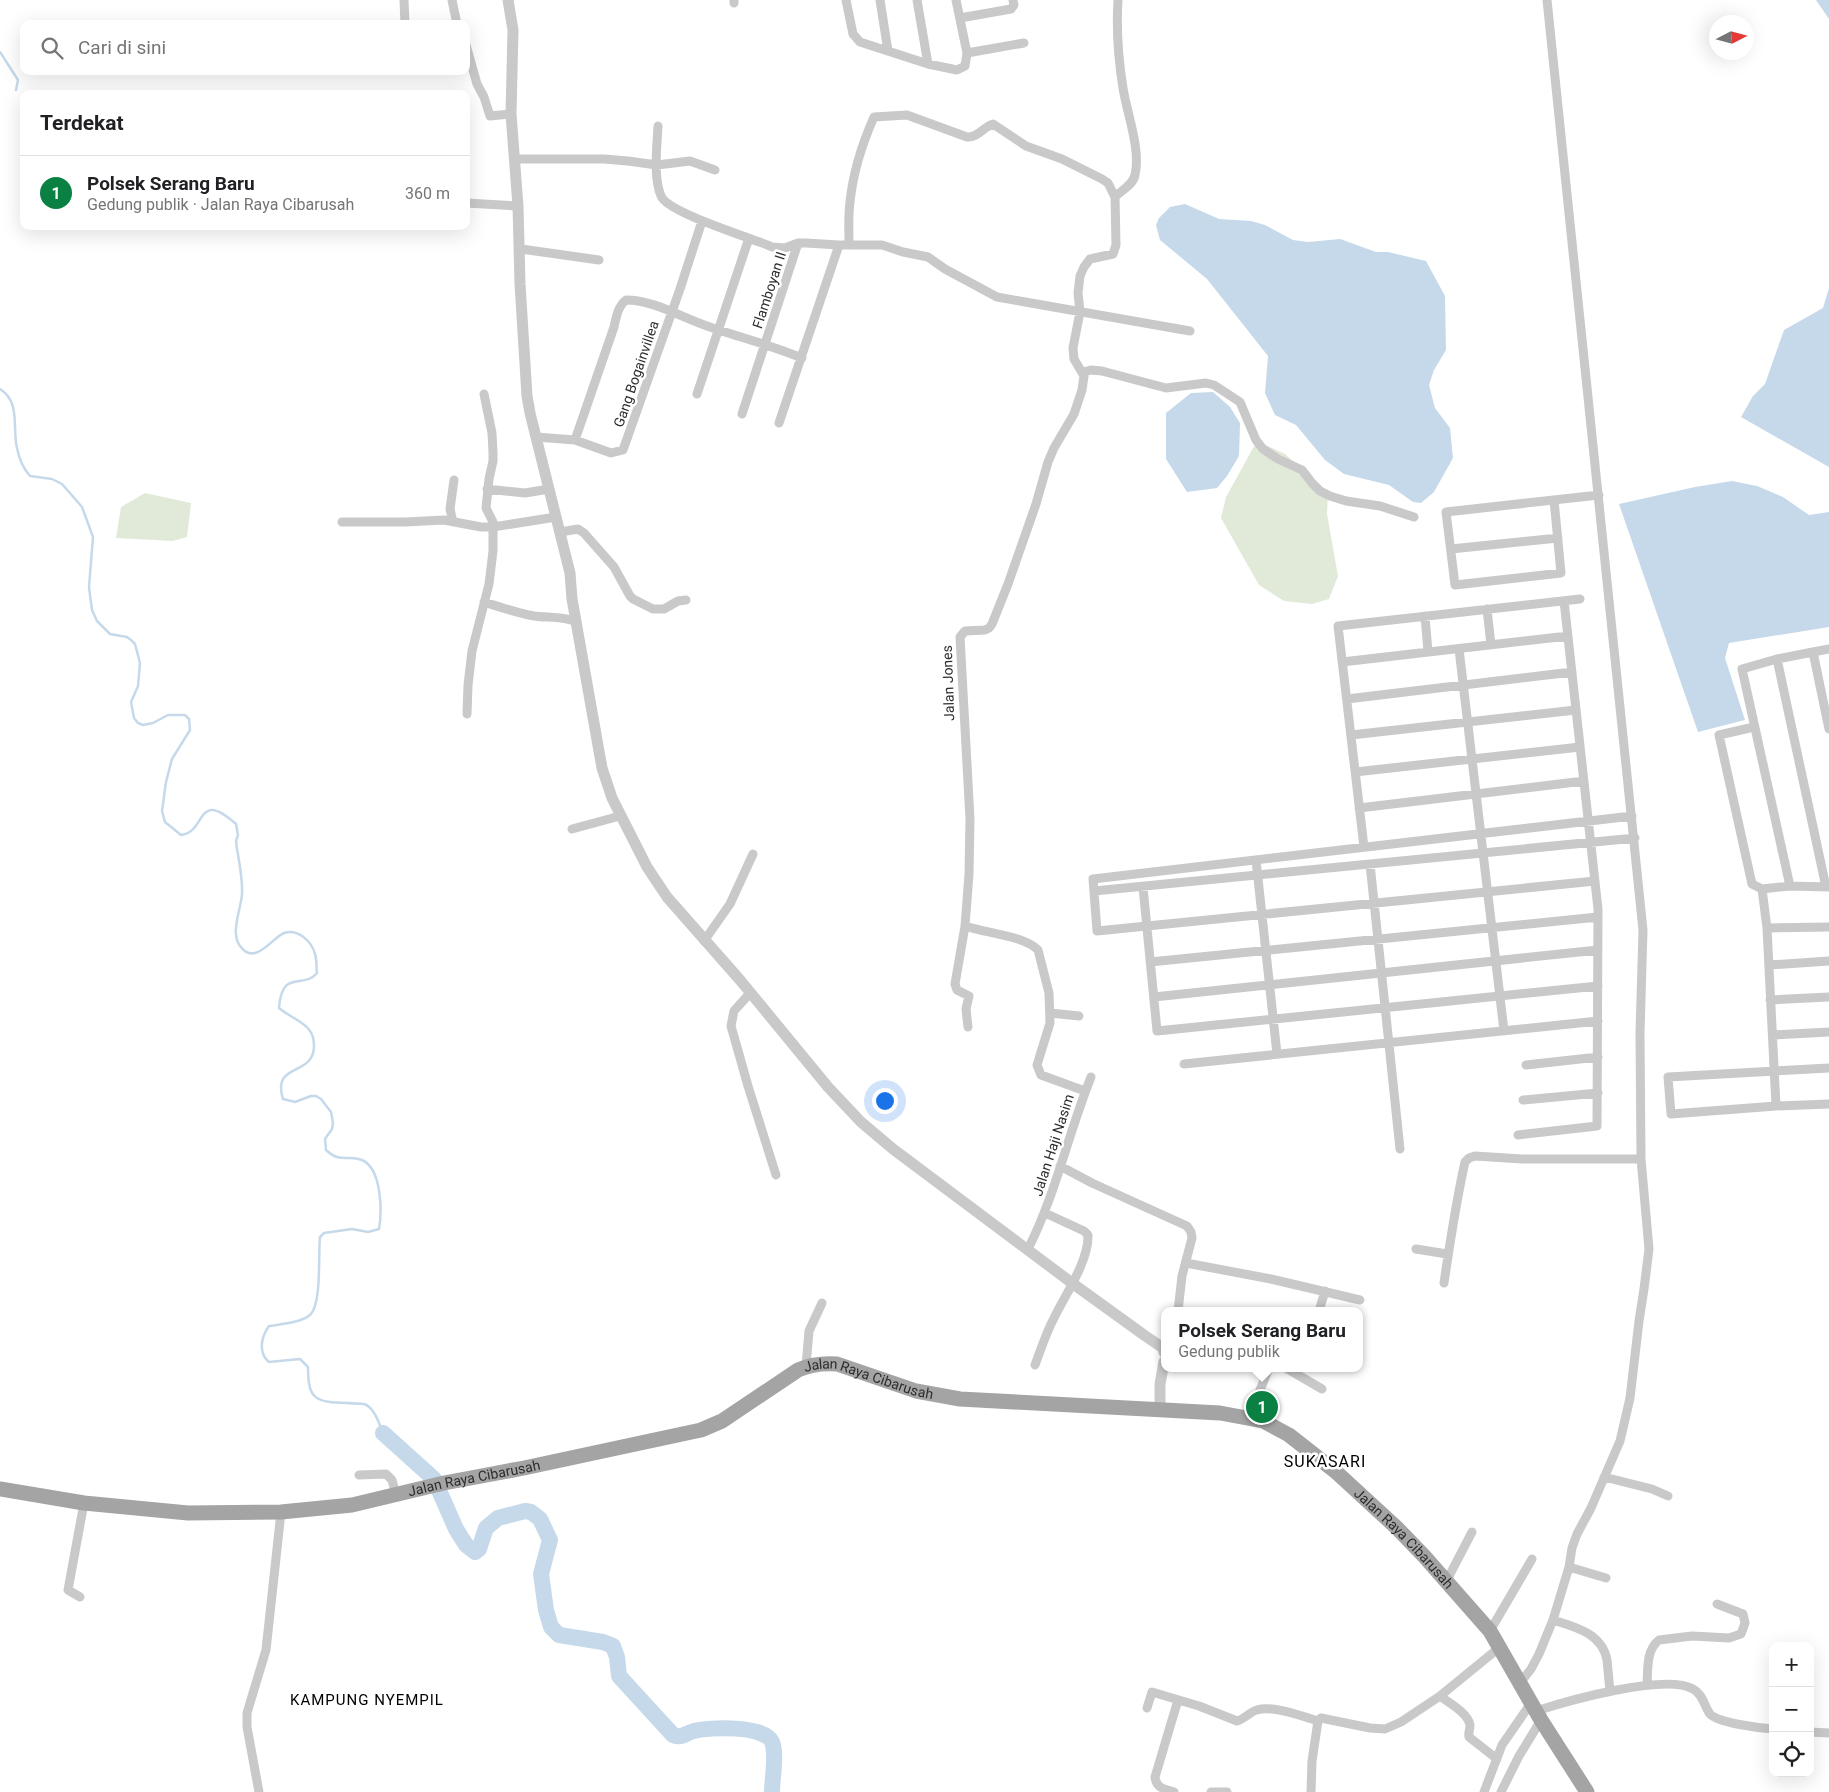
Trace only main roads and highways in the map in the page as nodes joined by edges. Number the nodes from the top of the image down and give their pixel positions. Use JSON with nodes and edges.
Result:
{"nodes":[{"id":1,"x":0,"y":1489,"type":"edge"},
{"id":2,"x":1587,"y":1792,"type":"edge"}],
"edges":[{"from":1,"to":2,"type":"main road","name":"Jalan Raya Cibarusah"}]}
